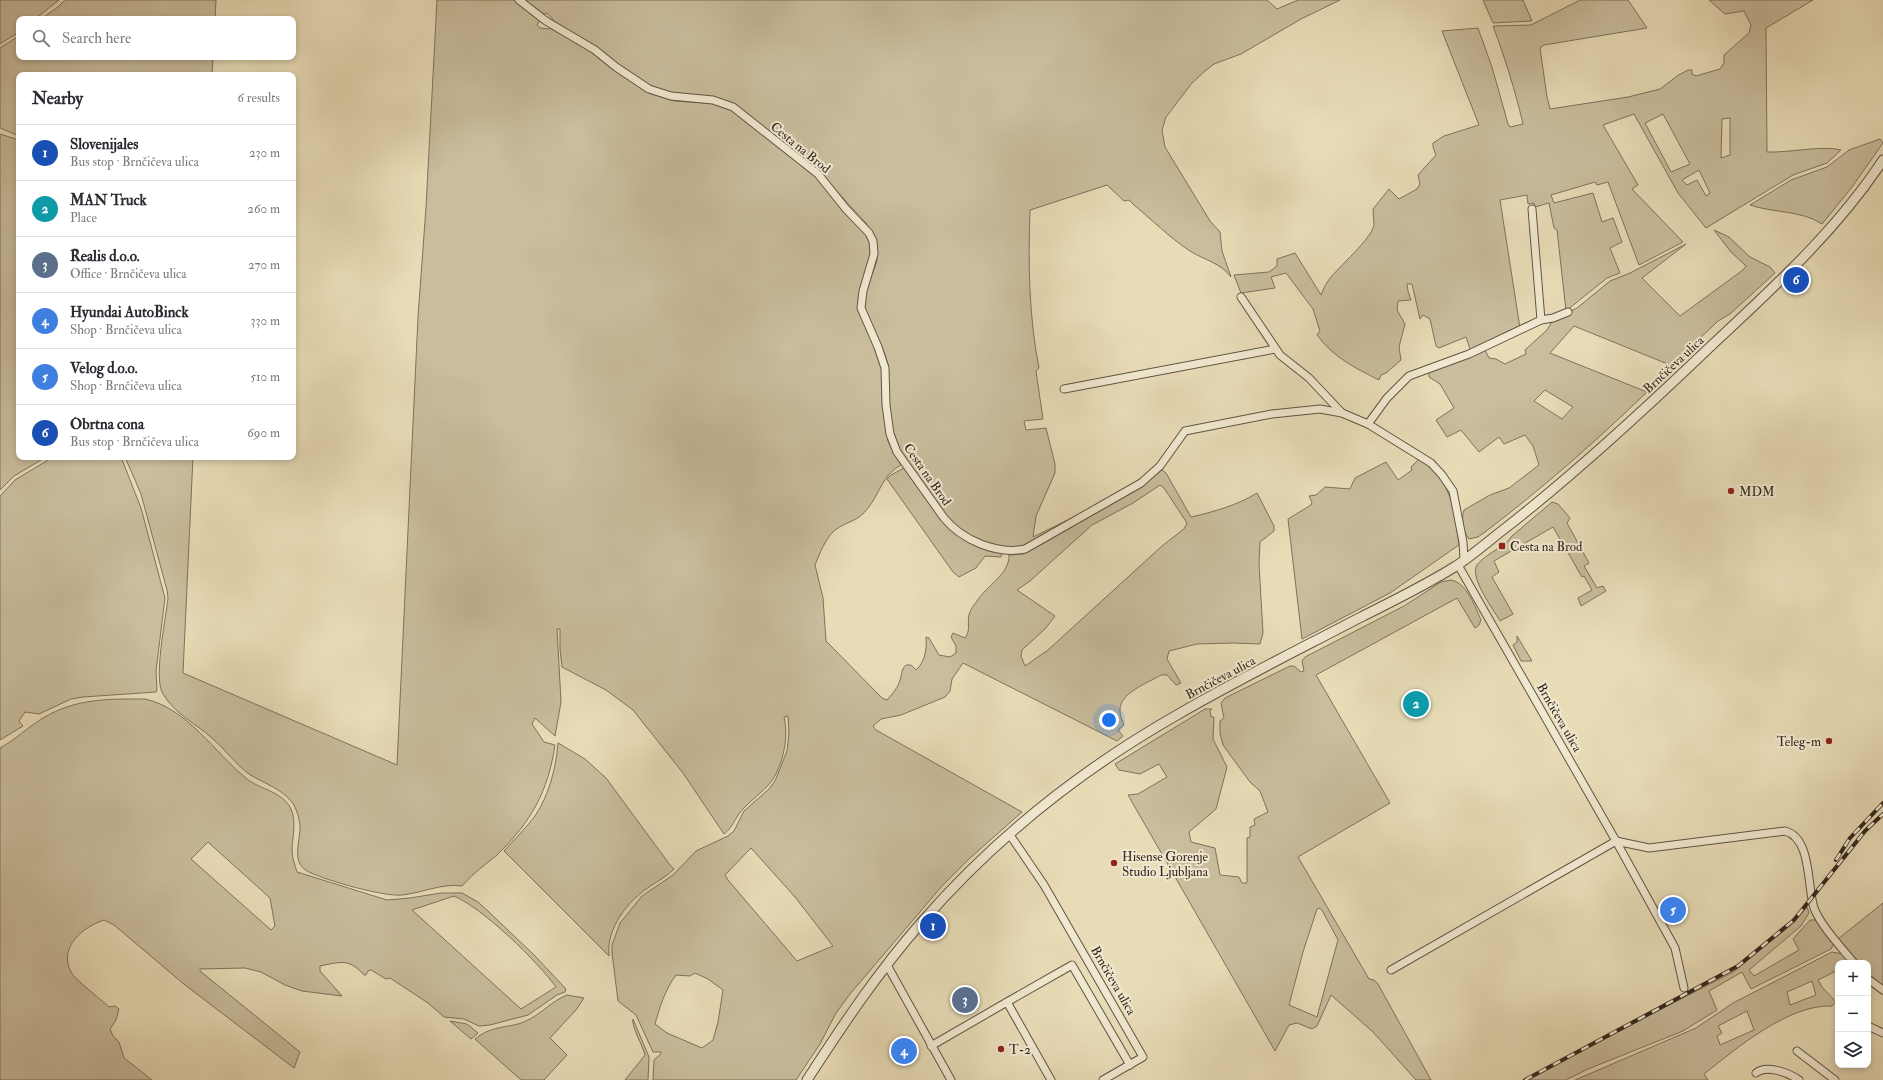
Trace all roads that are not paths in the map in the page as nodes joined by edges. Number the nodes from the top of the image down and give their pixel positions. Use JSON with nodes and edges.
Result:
{"nodes":[{"id":1,"x":519,"y":0,"type":"edge"},
{"id":2,"x":1883,"y":160,"type":"edge"},
{"id":3,"x":1532,"y":209,"type":"dead end"},
{"id":4,"x":1241,"y":297,"type":"dead end"},
{"id":5,"x":1568,"y":312,"type":"dead end"},
{"id":6,"x":1541,"y":320,"type":"junction"},
{"id":7,"x":1275,"y":349,"type":"junction"},
{"id":8,"x":1064,"y":389,"type":"dead end"},
{"id":9,"x":1342,"y":413,"type":"junction"},
{"id":10,"x":1368,"y":424,"type":"junction"},
{"id":11,"x":1461,"y":562,"type":"junction"},
{"id":12,"x":1010,"y":835,"type":"junction"},
{"id":13,"x":1616,"y":841,"type":"junction"},
{"id":14,"x":1852,"y":960,"type":"edge"},
{"id":15,"x":887,"y":965,"type":"junction"},
{"id":16,"x":1391,"y":970,"type":"dead end"},
{"id":17,"x":1871,"y":981,"type":"edge"},
{"id":18,"x":1684,"y":988,"type":"dead end"},
{"id":19,"x":1883,"y":990,"type":"edge"},
{"id":20,"x":1007,"y":1002,"type":"junction"},
{"id":21,"x":1871,"y":1027,"type":"edge"},
{"id":22,"x":1883,"y":1033,"type":"edge"},
{"id":23,"x":931,"y":1046,"type":"junction"},
{"id":24,"x":1797,"y":1051,"type":"dead end"},
{"id":25,"x":1130,"y":1065,"type":"junction"},
{"id":26,"x":1756,"y":1074,"type":"dead end"},
{"id":27,"x":807,"y":1080,"type":"edge"},
{"id":28,"x":951,"y":1080,"type":"edge"},
{"id":29,"x":1051,"y":1080,"type":"edge"},
{"id":30,"x":1103,"y":1080,"type":"edge"},
{"id":31,"x":1799,"y":1080,"type":"edge"},
{"id":32,"x":1835,"y":1080,"type":"edge"}],
"edges":[{"from":1,"to":9,"type":"street","name":"Cesta na Brod"},
{"from":2,"to":11,"type":"street","name":"Brnčičeva ulica"},
{"from":3,"to":6,"type":"street"},
{"from":4,"to":7,"type":"street"},
{"from":5,"to":6,"type":"street"},
{"from":6,"to":10,"type":"street"},
{"from":7,"to":8,"type":"street"},
{"from":7,"to":9,"type":"street"},
{"from":9,"to":10,"type":"street","name":"Cesta na Brod"},
{"from":10,"to":11,"type":"street","name":"Cesta na Brod"},
{"from":11,"to":12,"type":"street","name":"Brnčičeva ulica"},
{"from":11,"to":13,"type":"street","name":"Brnčičeva ulica"},
{"from":12,"to":15,"type":"street","name":"Brnčičeva ulica"},
{"from":12,"to":25,"type":"street","name":"Brnčičeva ulica"},
{"from":13,"to":14,"type":"street"},
{"from":13,"to":16,"type":"street"},
{"from":13,"to":18,"type":"street","name":"Brnčičeva ulica"},
{"from":15,"to":23,"type":"street"},
{"from":15,"to":27,"type":"street","name":"Brnčičeva ulica"},
{"from":17,"to":19,"type":"street"},
{"from":20,"to":23,"type":"street"},
{"from":20,"to":25,"type":"street"},
{"from":20,"to":29,"type":"street"},
{"from":21,"to":22,"type":"street"},
{"from":23,"to":28,"type":"street"},
{"from":24,"to":32,"type":"street"},
{"from":25,"to":30,"type":"street"},
{"from":26,"to":31,"type":"street"}]}
